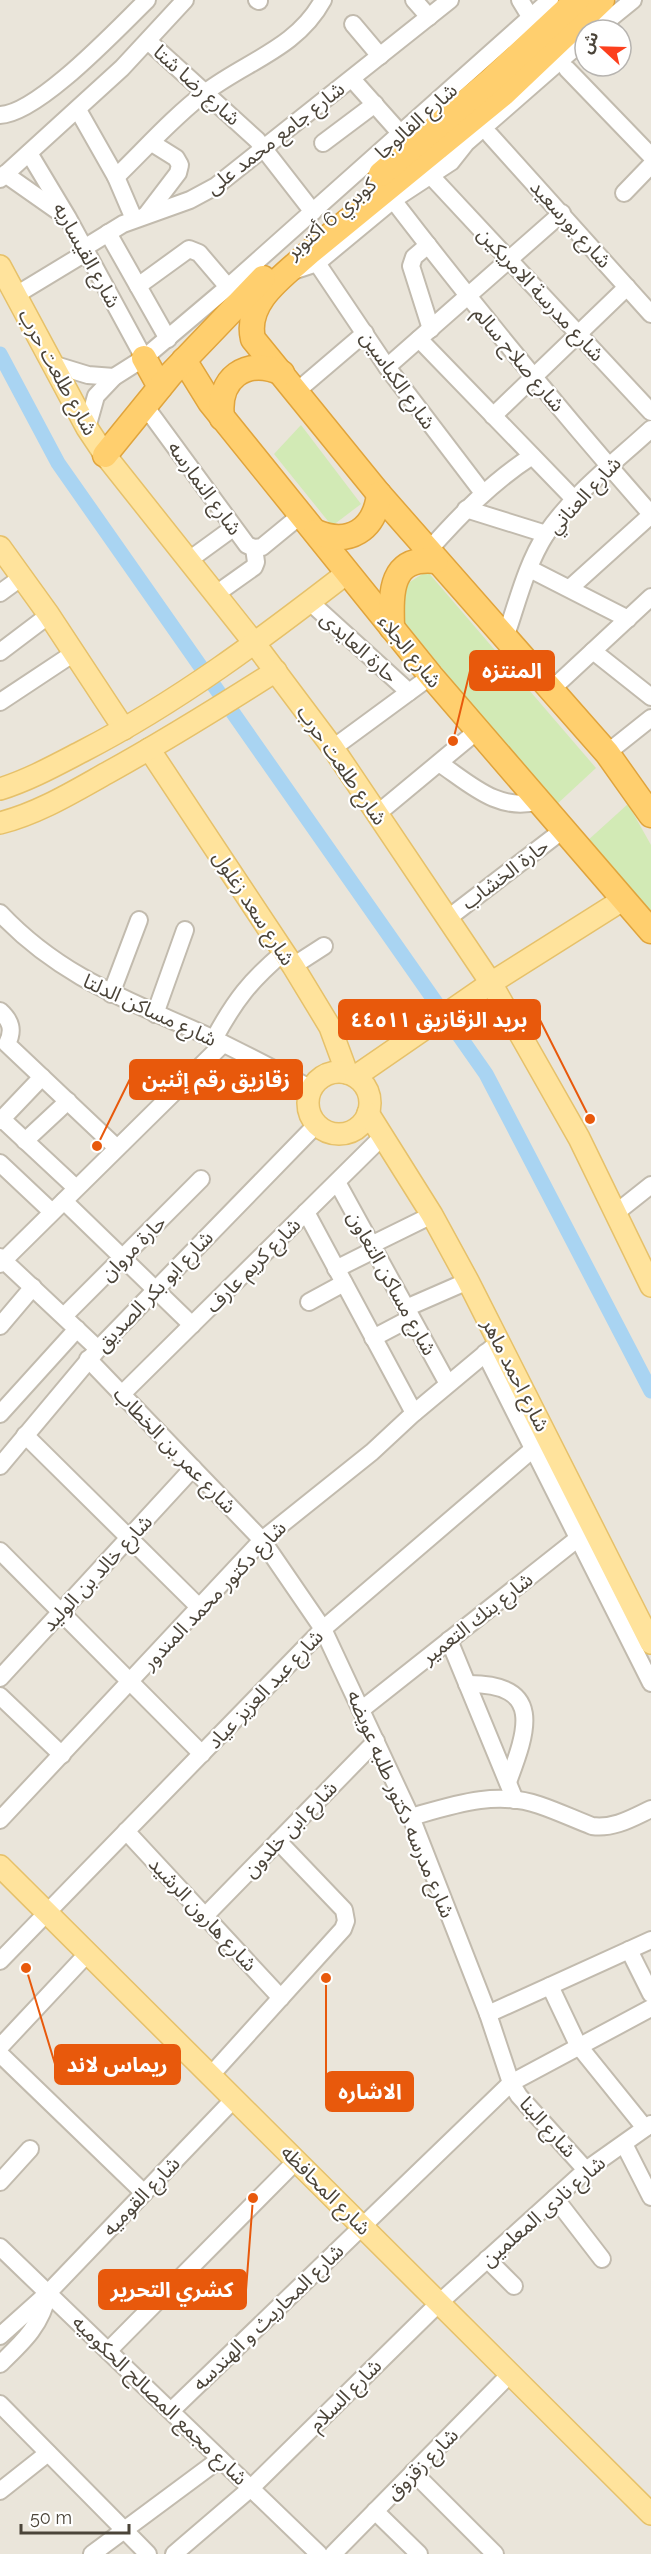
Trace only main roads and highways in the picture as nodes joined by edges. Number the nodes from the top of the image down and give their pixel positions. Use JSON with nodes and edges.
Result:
{"nodes":[{"id":1,"x":577,"y":0,"type":"edge"},
{"id":2,"x":602,"y":0,"type":"edge"},
{"id":3,"x":331,"y":216,"type":"junction"},
{"id":4,"x":0,"y":266,"type":"edge"},
{"id":5,"x":144,"y":358,"type":"road end"},
{"id":6,"x":184,"y":360,"type":"junction"},
{"id":7,"x":290,"y":382,"type":"junction"},
{"id":8,"x":160,"y":387,"type":"junction"},
{"id":9,"x":222,"y":418,"type":"junction"},
{"id":10,"x":105,"y":455,"type":"junction"},
{"id":11,"x":379,"y":494,"type":"junction"},
{"id":12,"x":308,"y":523,"type":"junction"},
{"id":13,"x":0,"y":547,"type":"edge"},
{"id":14,"x":432,"y":556,"type":"junction"},
{"id":15,"x":347,"y":573,"type":"junction"},
{"id":16,"x":392,"y":628,"type":"junction"},
{"id":17,"x":255,"y":644,"type":"junction"},
{"id":18,"x":276,"y":671,"type":"junction"},
{"id":19,"x":124,"y":729,"type":"junction"},
{"id":20,"x":149,"y":749,"type":"junction"},
{"id":21,"x":0,"y":789,"type":"edge"},
{"id":22,"x":651,"y":814,"type":"edge"},
{"id":23,"x":0,"y":824,"type":"edge"},
{"id":24,"x":624,"y":899,"type":"junction"},
{"id":25,"x":651,"y":931,"type":"edge"},
{"id":26,"x":491,"y":983,"type":"junction"},
{"id":27,"x":351,"y":1075,"type":"junction"},
{"id":28,"x":368,"y":1113,"type":"junction"},
{"id":29,"x":651,"y":1286,"type":"edge"},
{"id":30,"x":651,"y":1643,"type":"edge"},
{"id":31,"x":0,"y":1866,"type":"edge"},
{"id":32,"x":651,"y":2514,"type":"edge"}],
"edges":[{"from":1,"to":3,"type":"highway","name":"كوبري 6 أكتوبر"},
{"from":2,"to":3,"type":"highway","name":"كوبري 6 أكتوبر"},
{"from":3,"to":6,"type":"highway","name":"كوبري 6 أكتوبر"},
{"from":3,"to":7,"type":"highway"},
{"from":4,"to":10,"type":"main road","name":"شارع طلعت حرب"},
{"from":5,"to":8,"type":"highway"},
{"from":6,"to":8,"type":"highway","name":"كوبري 6 أكتوبر"},
{"from":6,"to":9,"type":"highway","name":"شارع الجلاء"},
{"from":7,"to":9,"type":"highway"},
{"from":7,"to":11,"type":"highway"},
{"from":8,"to":10,"type":"highway","name":"كوبري 6 أكتوبر"},
{"from":9,"to":12,"type":"highway","name":"شارع الجلاء"},
{"from":10,"to":17,"type":"main road","name":"شارع طلعت حرب"},
{"from":11,"to":12,"type":"highway"},
{"from":11,"to":14,"type":"highway"},
{"from":12,"to":15,"type":"highway","name":"شارع الجلاء"},
{"from":13,"to":19,"type":"main road"},
{"from":14,"to":16,"type":"highway"},
{"from":14,"to":22,"type":"highway"},
{"from":15,"to":16,"type":"highway","name":"شارع الجلاء"},
{"from":15,"to":17,"type":"main road"},
{"from":16,"to":24,"type":"highway","name":"شارع الجلاء"},
{"from":17,"to":18,"type":"main road","name":"شارع طلعت حرب"},
{"from":17,"to":19,"type":"main road"},
{"from":18,"to":20,"type":"main road"},
{"from":18,"to":26,"type":"main road","name":"شارع طلعت حرب"},
{"from":19,"to":21,"type":"main road"},
{"from":20,"to":23,"type":"main road"},
{"from":20,"to":27,"type":"main road","name":"شارع سعد زغلول"},
{"from":24,"to":25,"type":"highway","name":"شارع الجلاء"},
{"from":24,"to":26,"type":"main road"},
{"from":26,"to":27,"type":"main road"},
{"from":26,"to":29,"type":"main road","name":"شارع طلعت حرب"},
{"from":27,"to":28,"type":"main road"},
{"from":27,"to":28,"type":"main road"},
{"from":28,"to":30,"type":"main road","name":"شارع احمد ماهر"},
{"from":31,"to":32,"type":"main road","name":"شارع المحافظه"}]}
